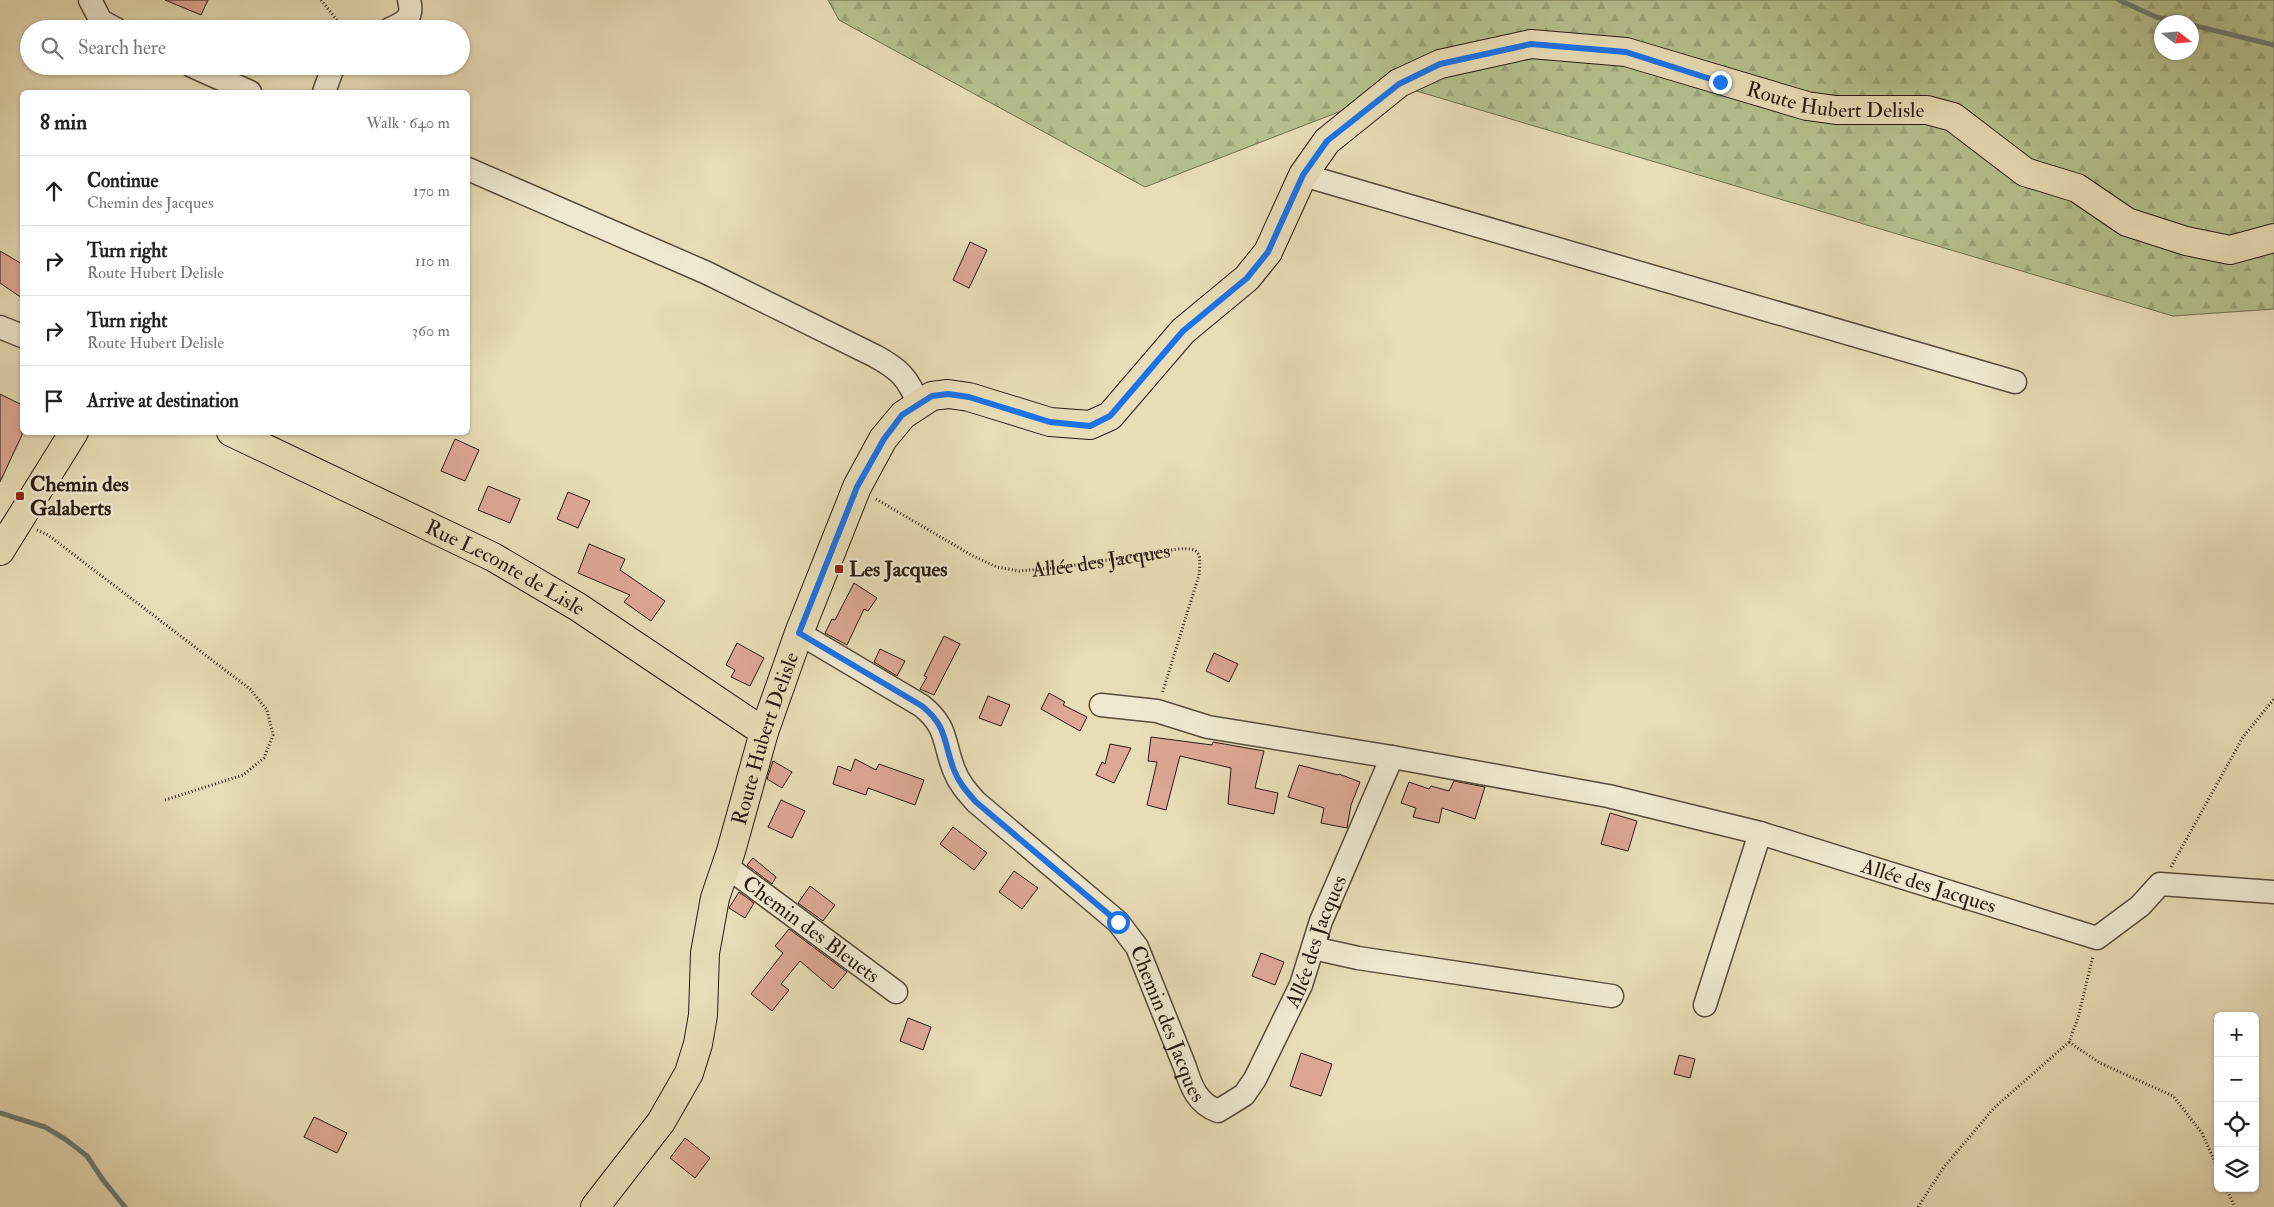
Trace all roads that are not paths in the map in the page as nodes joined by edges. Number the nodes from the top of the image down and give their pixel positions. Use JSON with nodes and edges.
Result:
{"nodes":[{"id":1,"x":90,"y":0,"type":"edge"},
{"id":2,"x":409,"y":0,"type":"edge"},
{"id":3,"x":100,"y":20,"type":"edge"},
{"id":4,"x":407,"y":20,"type":"edge"},
{"id":5,"x":212,"y":75,"type":"edge"},
{"id":6,"x":330,"y":75,"type":"edge"},
{"id":7,"x":246,"y":90,"type":"edge"},
{"id":8,"x":325,"y":90,"type":"edge"},
{"id":9,"x":470,"y":170,"type":"edge"},
{"id":10,"x":1303,"y":175,"type":"junction"},
{"id":11,"x":2274,"y":238,"type":"edge"},
{"id":12,"x":0,"y":327,"type":"edge"},
{"id":13,"x":20,"y":335,"type":"edge"},
{"id":14,"x":2015,"y":382,"type":"dead end"},
{"id":15,"x":918,"y":403,"type":"junction"},
{"id":16,"x":72,"y":435,"type":"edge"},
{"id":17,"x":237,"y":435,"type":"edge"},
{"id":18,"x":0,"y":551,"type":"edge"},
{"id":19,"x":799,"y":633,"type":"junction"},
{"id":20,"x":1101,"y":705,"type":"dead end"},
{"id":21,"x":764,"y":732,"type":"junction"},
{"id":22,"x":1392,"y":757,"type":"junction"},
{"id":23,"x":1760,"y":833,"type":"junction"},
{"id":24,"x":726,"y":866,"type":"junction"},
{"id":25,"x":2274,"y":892,"type":"edge"},
{"id":26,"x":1313,"y":948,"type":"junction"},
{"id":27,"x":896,"y":992,"type":"dead end"},
{"id":28,"x":1612,"y":996,"type":"dead end"},
{"id":29,"x":1704,"y":1005,"type":"dead end"},
{"id":30,"x":1218,"y":1111,"type":"joint"},
{"id":31,"x":595,"y":1207,"type":"edge"}],
"edges":[{"from":1,"to":3,"type":"street"},
{"from":2,"to":4,"type":"street"},
{"from":5,"to":7,"type":"street"},
{"from":6,"to":8,"type":"street"},
{"from":9,"to":15,"type":"street"},
{"from":10,"to":11,"type":"main road","name":"Route Hubert Delisle"},
{"from":10,"to":14,"type":"street"},
{"from":10,"to":15,"type":"main road","name":"Route Hubert Delisle"},
{"from":12,"to":13,"type":"street"},
{"from":15,"to":19,"type":"main road","name":"Route Hubert Delisle"},
{"from":16,"to":18,"type":"main road"},
{"from":17,"to":21,"type":"main road","name":"Rue Leconte de Lisle"},
{"from":19,"to":21,"type":"main road","name":"Route Hubert Delisle"},
{"from":19,"to":30,"type":"street","name":"Chemin des Jacques"},
{"from":20,"to":22,"type":"street","name":"Allée des Jacques"},
{"from":21,"to":24,"type":"main road","name":"Route Hubert Delisle"},
{"from":22,"to":23,"type":"street","name":"Allée des Jacques"},
{"from":22,"to":26,"type":"street","name":"Allée des Jacques"},
{"from":23,"to":25,"type":"street","name":"Allée des Jacques"},
{"from":23,"to":29,"type":"street"},
{"from":24,"to":27,"type":"street","name":"Chemin des Bleuets"},
{"from":24,"to":31,"type":"main road","name":"Route Hubert Delisle"},
{"from":26,"to":28,"type":"street"},
{"from":26,"to":30,"type":"street","name":"Allée des Jacques"}]}
